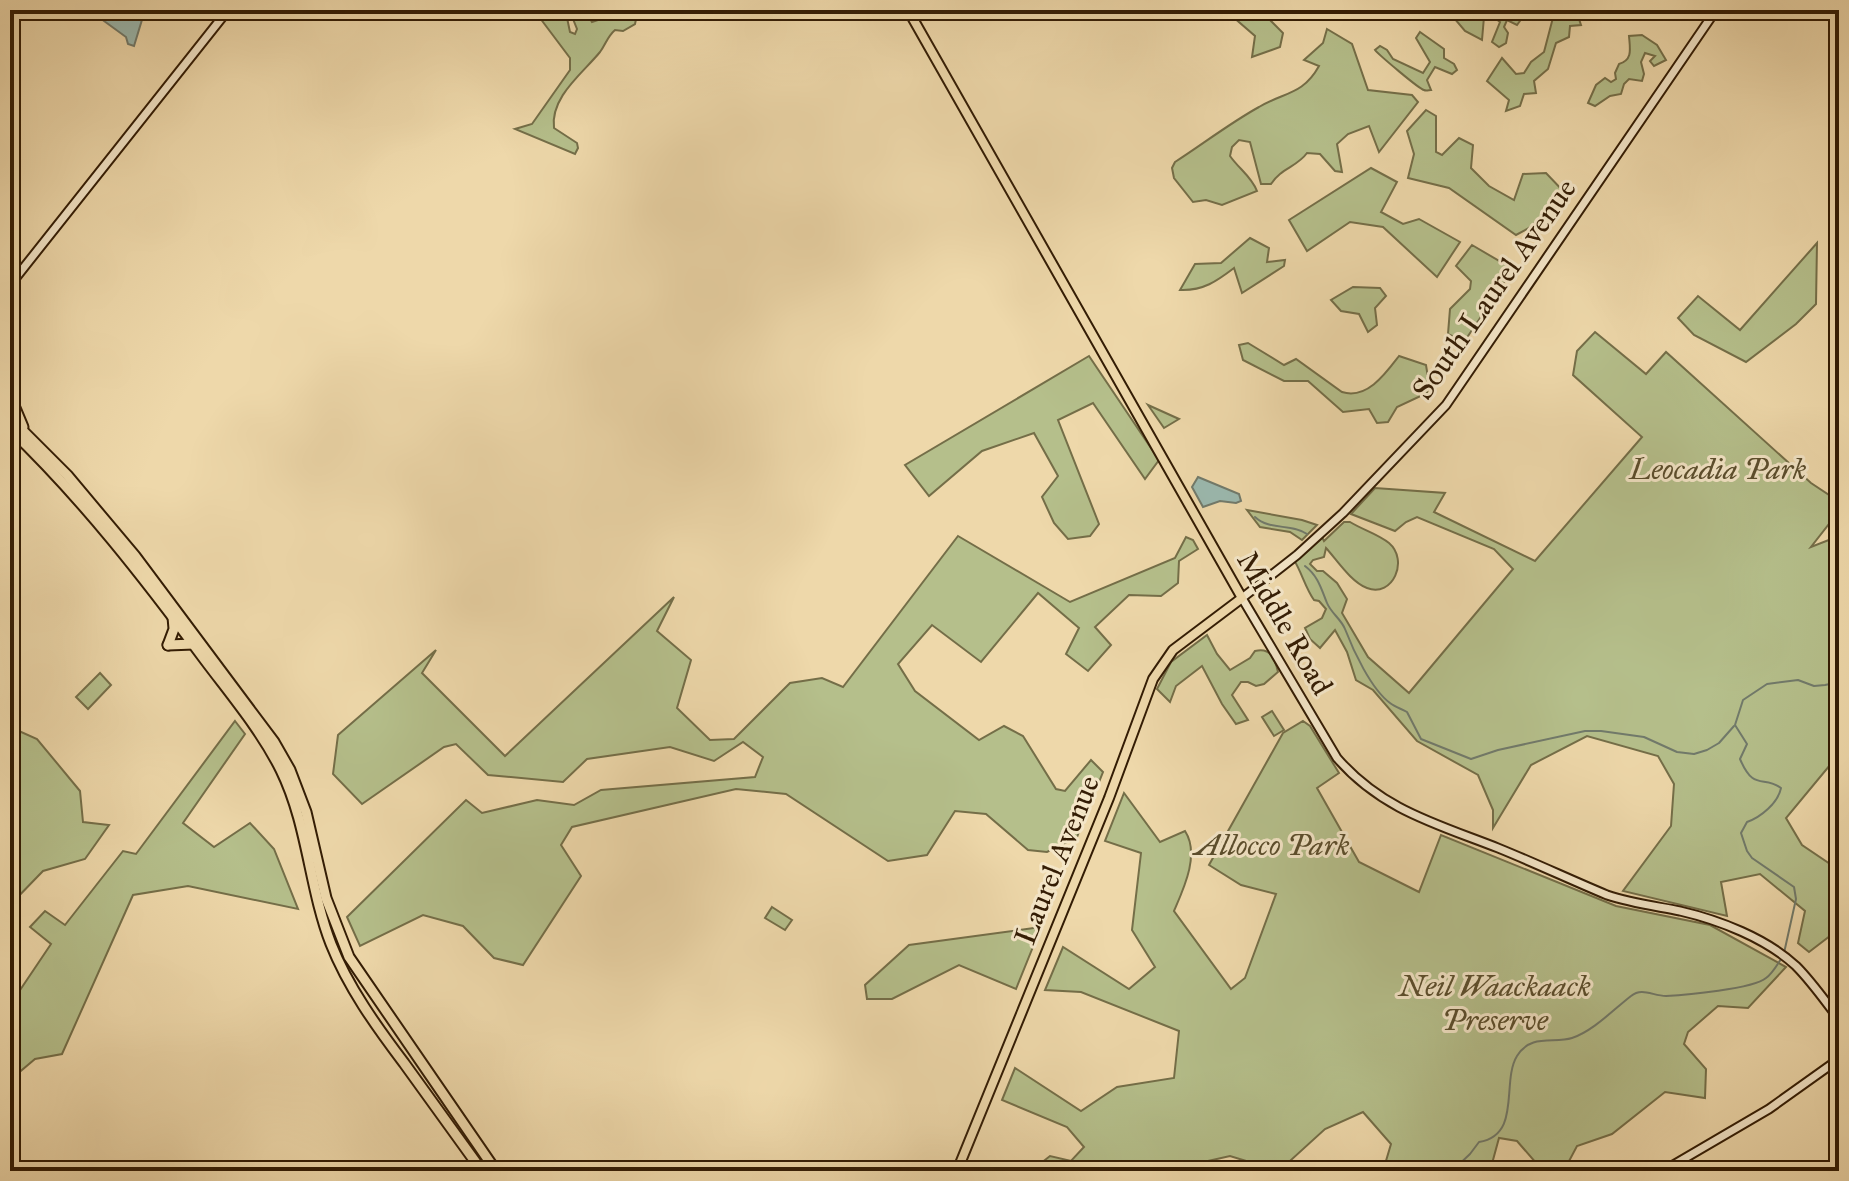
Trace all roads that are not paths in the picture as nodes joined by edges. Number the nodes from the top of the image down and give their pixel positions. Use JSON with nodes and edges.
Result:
{"nodes":[{"id":1,"x":228,"y":10,"type":"edge"},
{"id":2,"x":908,"y":10,"type":"edge"},
{"id":3,"x":1716,"y":10,"type":"edge"},
{"id":4,"x":10,"y":285,"type":"edge"},
{"id":5,"x":10,"y":396,"type":"edge"},
{"id":6,"x":10,"y":418,"type":"edge"},
{"id":7,"x":10,"y":429,"type":"edge"},
{"id":8,"x":26,"y":434,"type":"junction"},
{"id":9,"x":10,"y":438,"type":"edge"},
{"id":10,"x":27,"y":446,"type":"junction"},
{"id":11,"x":1242,"y":598,"type":"junction"},
{"id":12,"x":173,"y":617,"type":"junction"},
{"id":13,"x":194,"y":644,"type":"junction"},
{"id":14,"x":1839,"y":1019,"type":"edge"},
{"id":15,"x":1839,"y":1059,"type":"edge"},
{"id":16,"x":482,"y":1171,"type":"edge"},
{"id":17,"x":496,"y":1171,"type":"edge"},
{"id":18,"x":957,"y":1171,"type":"edge"},
{"id":19,"x":1663,"y":1171,"type":"edge"}],
"edges":[{"from":1,"to":4,"type":"street"},
{"from":2,"to":11,"type":"main road","name":"Middle Road"},
{"from":3,"to":11,"type":"street","name":"South Laurel Avenue"},
{"from":5,"to":8,"type":"highway"},
{"from":6,"to":8,"type":"highway"},
{"from":7,"to":10,"type":"highway"},
{"from":8,"to":17,"type":"highway"},
{"from":9,"to":10,"type":"highway"},
{"from":10,"to":12,"type":"highway"},
{"from":11,"to":14,"type":"street","name":"Middle Road"},
{"from":11,"to":18,"type":"main road","name":"Laurel Avenue"},
{"from":12,"to":13,"type":"highway"},
{"from":12,"to":13,"type":"highway"},
{"from":13,"to":16,"type":"highway"},
{"from":15,"to":19,"type":"street"}]}
